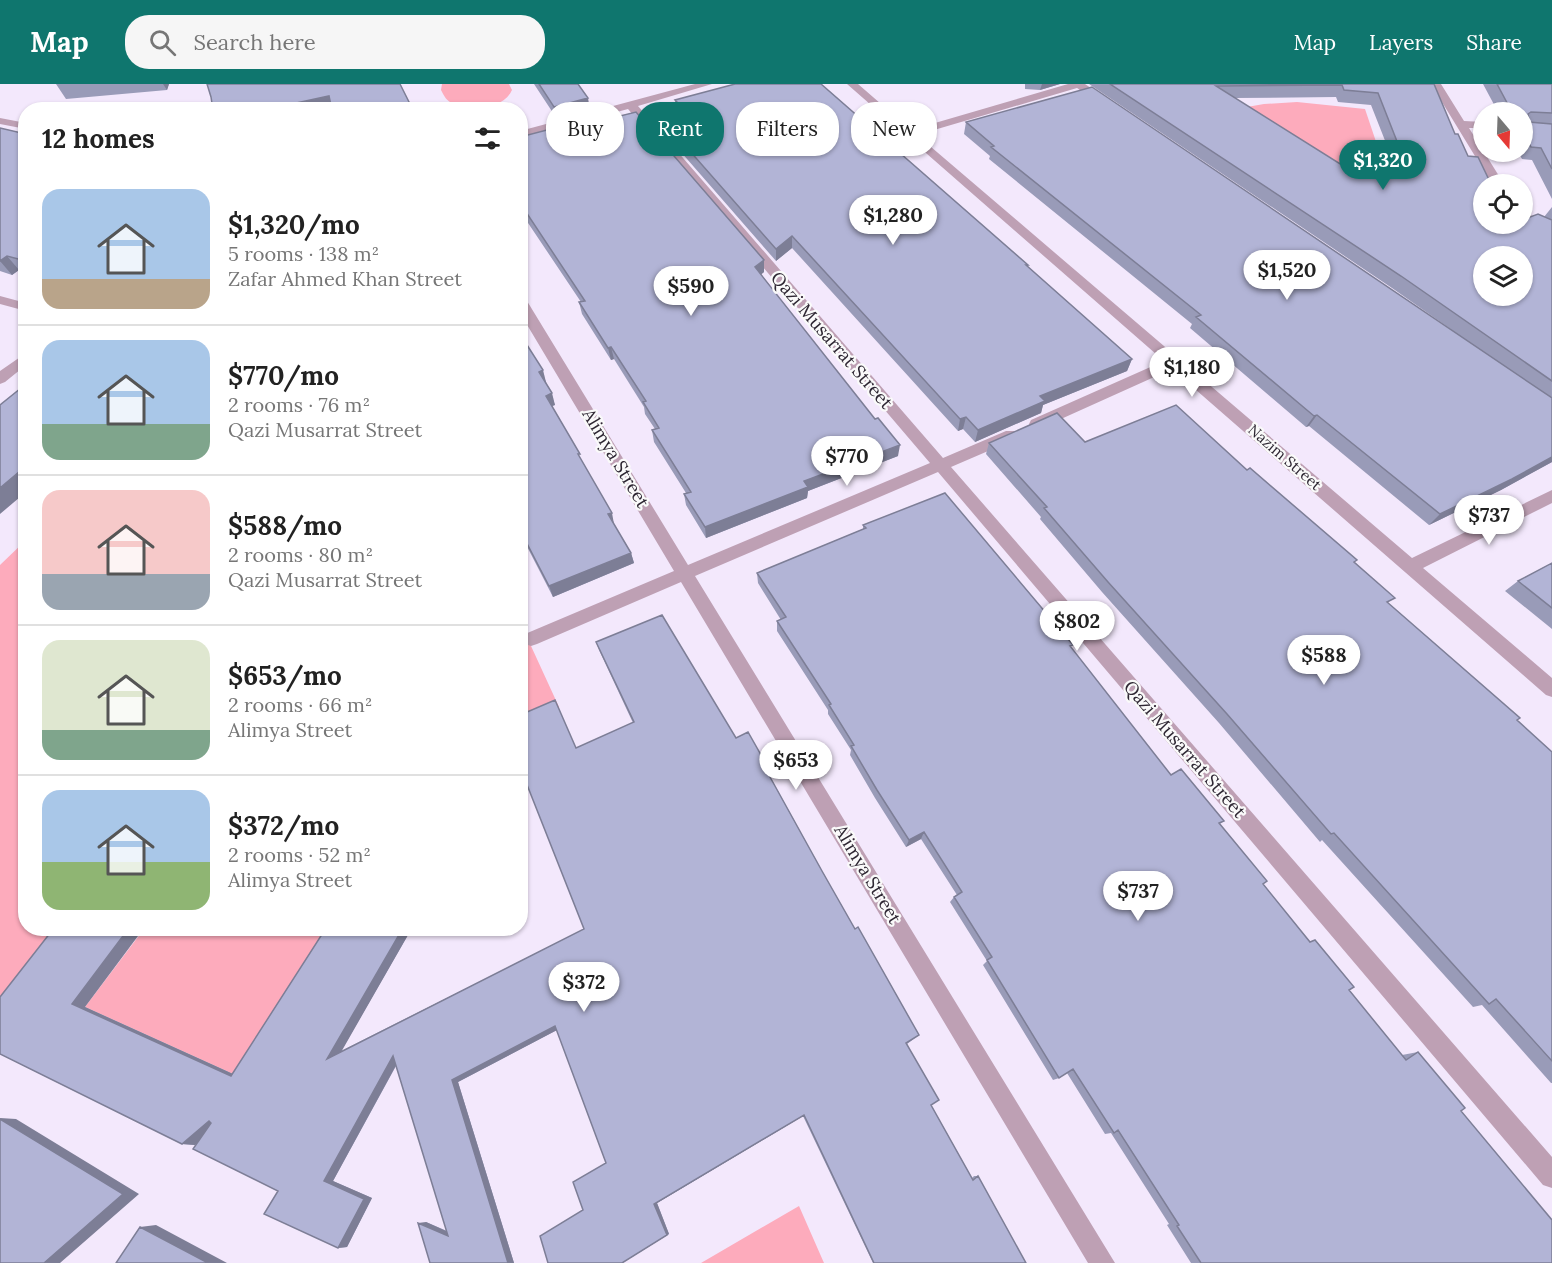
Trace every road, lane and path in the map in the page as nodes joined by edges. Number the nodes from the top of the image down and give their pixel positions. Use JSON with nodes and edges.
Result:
{"nodes":[{"id":1,"x":706,"y":84,"type":"edge"},
{"id":2,"x":852,"y":84,"type":"edge"},
{"id":3,"x":1078,"y":84,"type":"edge"},
{"id":4,"x":1436,"y":84,"type":"edge"},
{"id":5,"x":872,"y":102,"type":"edge"},
{"id":6,"x":630,"y":104,"type":"junction"},
{"id":7,"x":1118,"y":111,"type":"edge"},
{"id":8,"x":0,"y":121,"type":"edge"},
{"id":9,"x":18,"y":124,"type":"edge"},
{"id":10,"x":1461,"y":124,"type":"junction"},
{"id":11,"x":937,"y":125,"type":"edge"},
{"id":12,"x":1473,"y":125,"type":"edge"},
{"id":13,"x":528,"y":133,"type":"edge"},
{"id":14,"x":934,"y":156,"type":"edge"},
{"id":15,"x":1492,"y":174,"type":"edge"},
{"id":16,"x":1533,"y":221,"type":"edge"},
{"id":17,"x":1552,"y":231,"type":"edge"},
{"id":18,"x":0,"y":300,"type":"edge"},
{"id":19,"x":18,"y":305,"type":"edge"},
{"id":20,"x":528,"y":314,"type":"edge"},
{"id":21,"x":1175,"y":362,"type":"junction"},
{"id":22,"x":18,"y":364,"type":"edge"},
{"id":23,"x":0,"y":379,"type":"edge"},
{"id":24,"x":941,"y":466,"type":"junction"},
{"id":25,"x":1552,"y":496,"type":"edge"},
{"id":26,"x":1411,"y":566,"type":"junction"},
{"id":27,"x":686,"y":573,"type":"junction"},
{"id":28,"x":531,"y":639,"type":"dead end"},
{"id":29,"x":1552,"y":689,"type":"edge"},
{"id":30,"x":1552,"y":1176,"type":"edge"},
{"id":31,"x":1102,"y":1263,"type":"edge"}],
"edges":[{"from":1,"to":6,"type":"street"},
{"from":2,"to":5,"type":"street","name":"Nazim Street"},
{"from":3,"to":7,"type":"street"},
{"from":3,"to":11,"type":"street"},
{"from":4,"to":10,"type":"street"},
{"from":6,"to":13,"type":"street"},
{"from":6,"to":24,"type":"street","name":"Qazi Musarrat Street"},
{"from":8,"to":9,"type":"street"},
{"from":10,"to":12,"type":"street"},
{"from":10,"to":15,"type":"street"},
{"from":14,"to":21,"type":"street","name":"Nazim Street"},
{"from":16,"to":17,"type":"street"},
{"from":18,"to":19,"type":"street"},
{"from":20,"to":27,"type":"street","name":"Alimya Street"},
{"from":21,"to":24,"type":"street"},
{"from":21,"to":26,"type":"street","name":"Nazim Street"},
{"from":22,"to":23,"type":"street"},
{"from":24,"to":27,"type":"street"},
{"from":24,"to":30,"type":"street","name":"Qazi Musarrat Street"},
{"from":25,"to":26,"type":"street"},
{"from":26,"to":29,"type":"street","name":"Nazim Street"},
{"from":27,"to":28,"type":"street"},
{"from":27,"to":31,"type":"street","name":"Alimya Street"}]}
